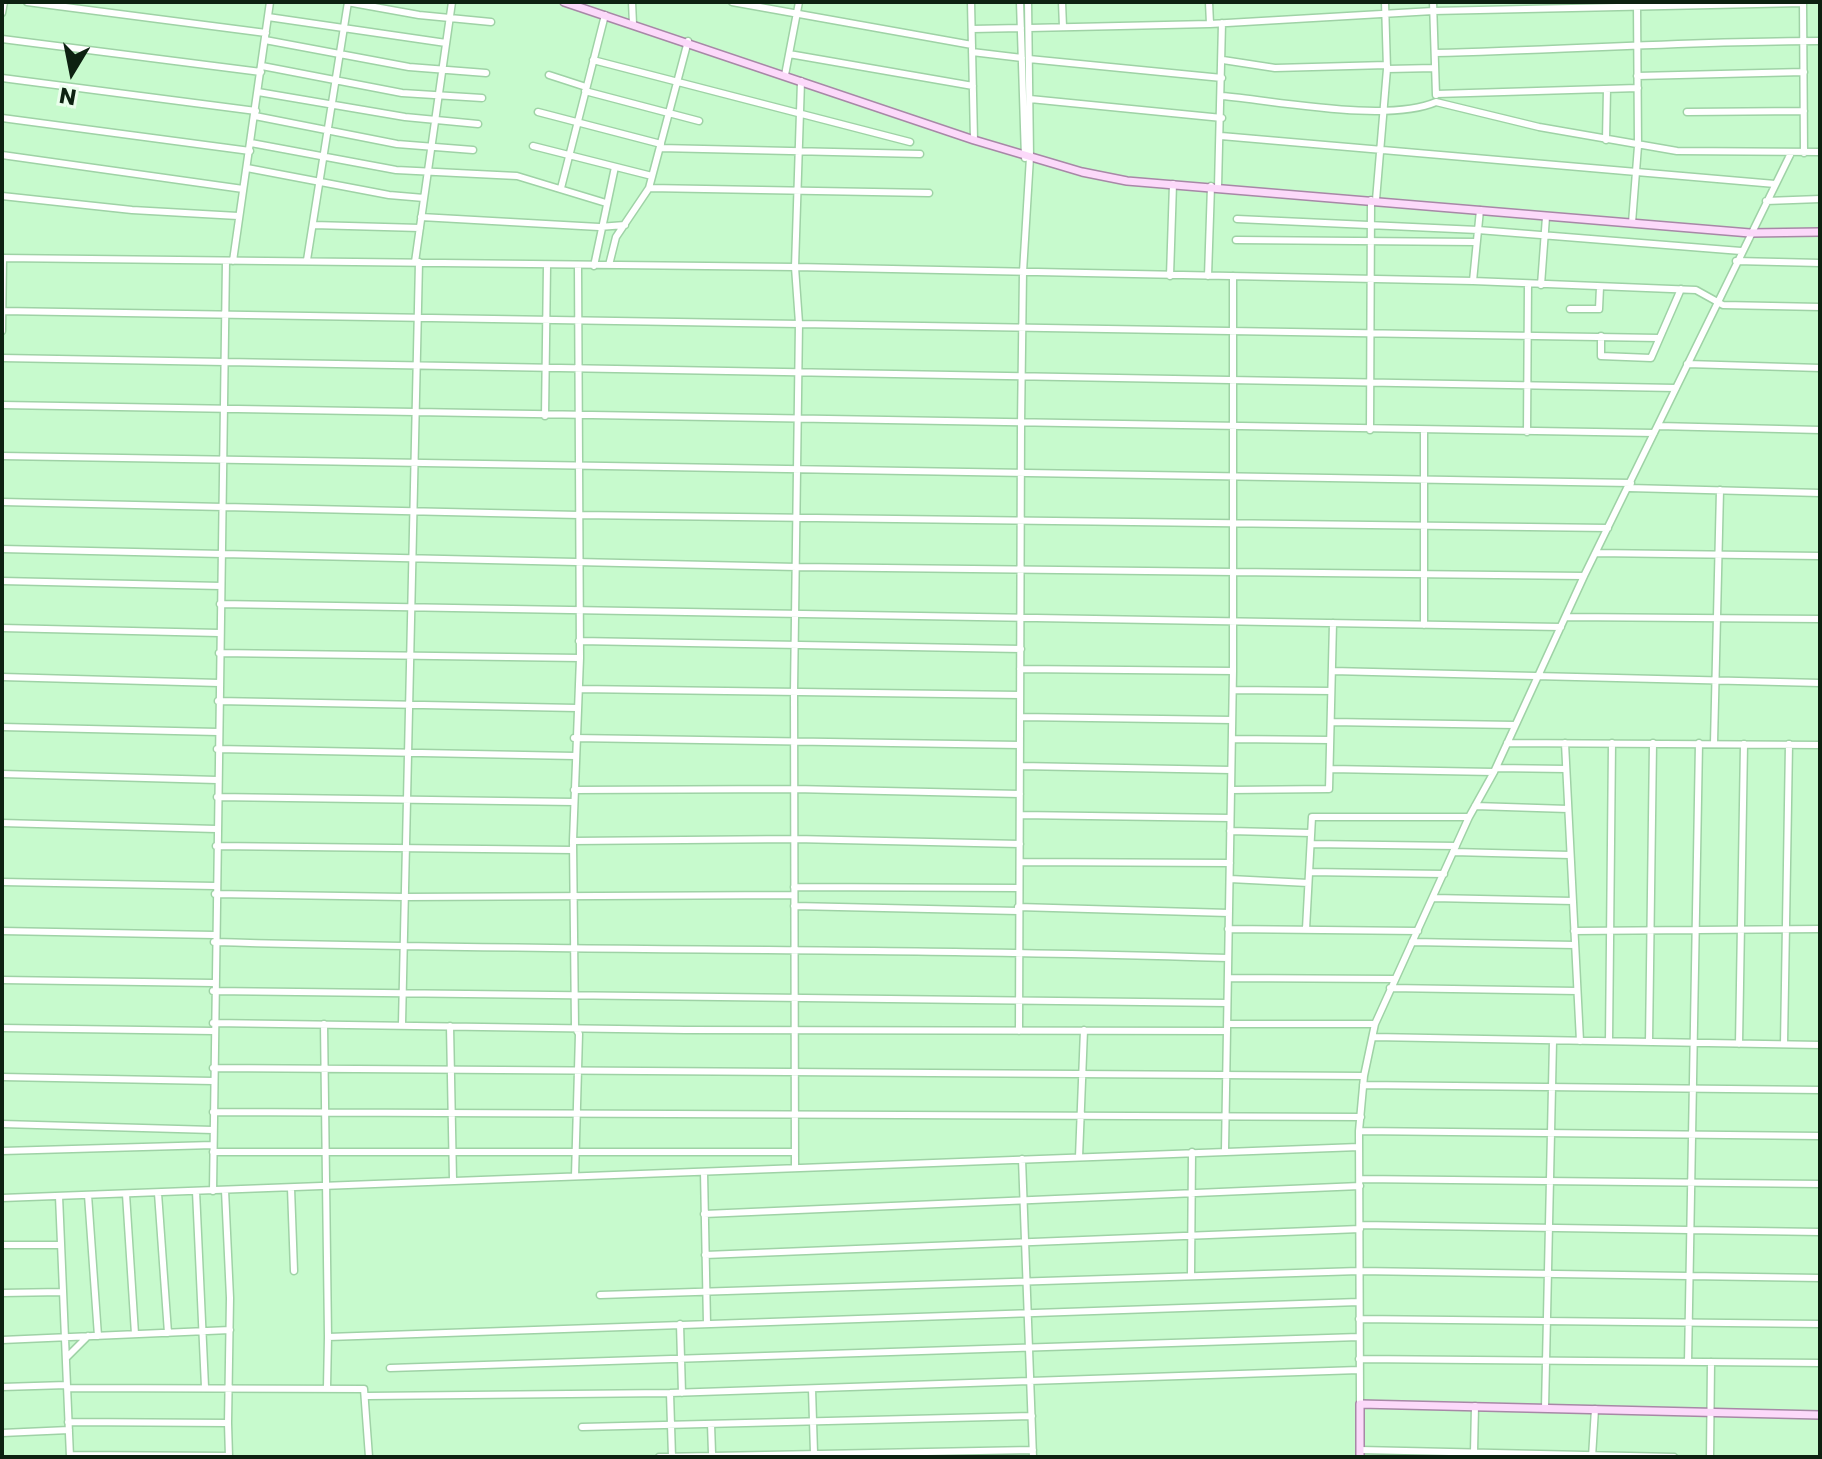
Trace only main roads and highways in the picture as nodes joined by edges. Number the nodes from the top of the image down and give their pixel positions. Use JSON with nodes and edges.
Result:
{"nodes":[{"id":1,"x":564,"y":2,"type":"edge"},
{"id":2,"x":1820,"y":232,"type":"edge"},
{"id":3,"x":1820,"y":1415,"type":"edge"},
{"id":4,"x":1360,"y":1454,"type":"edge"}],
"edges":[{"from":1,"to":2,"type":"main road"},
{"from":3,"to":4,"type":"main road"}]}
